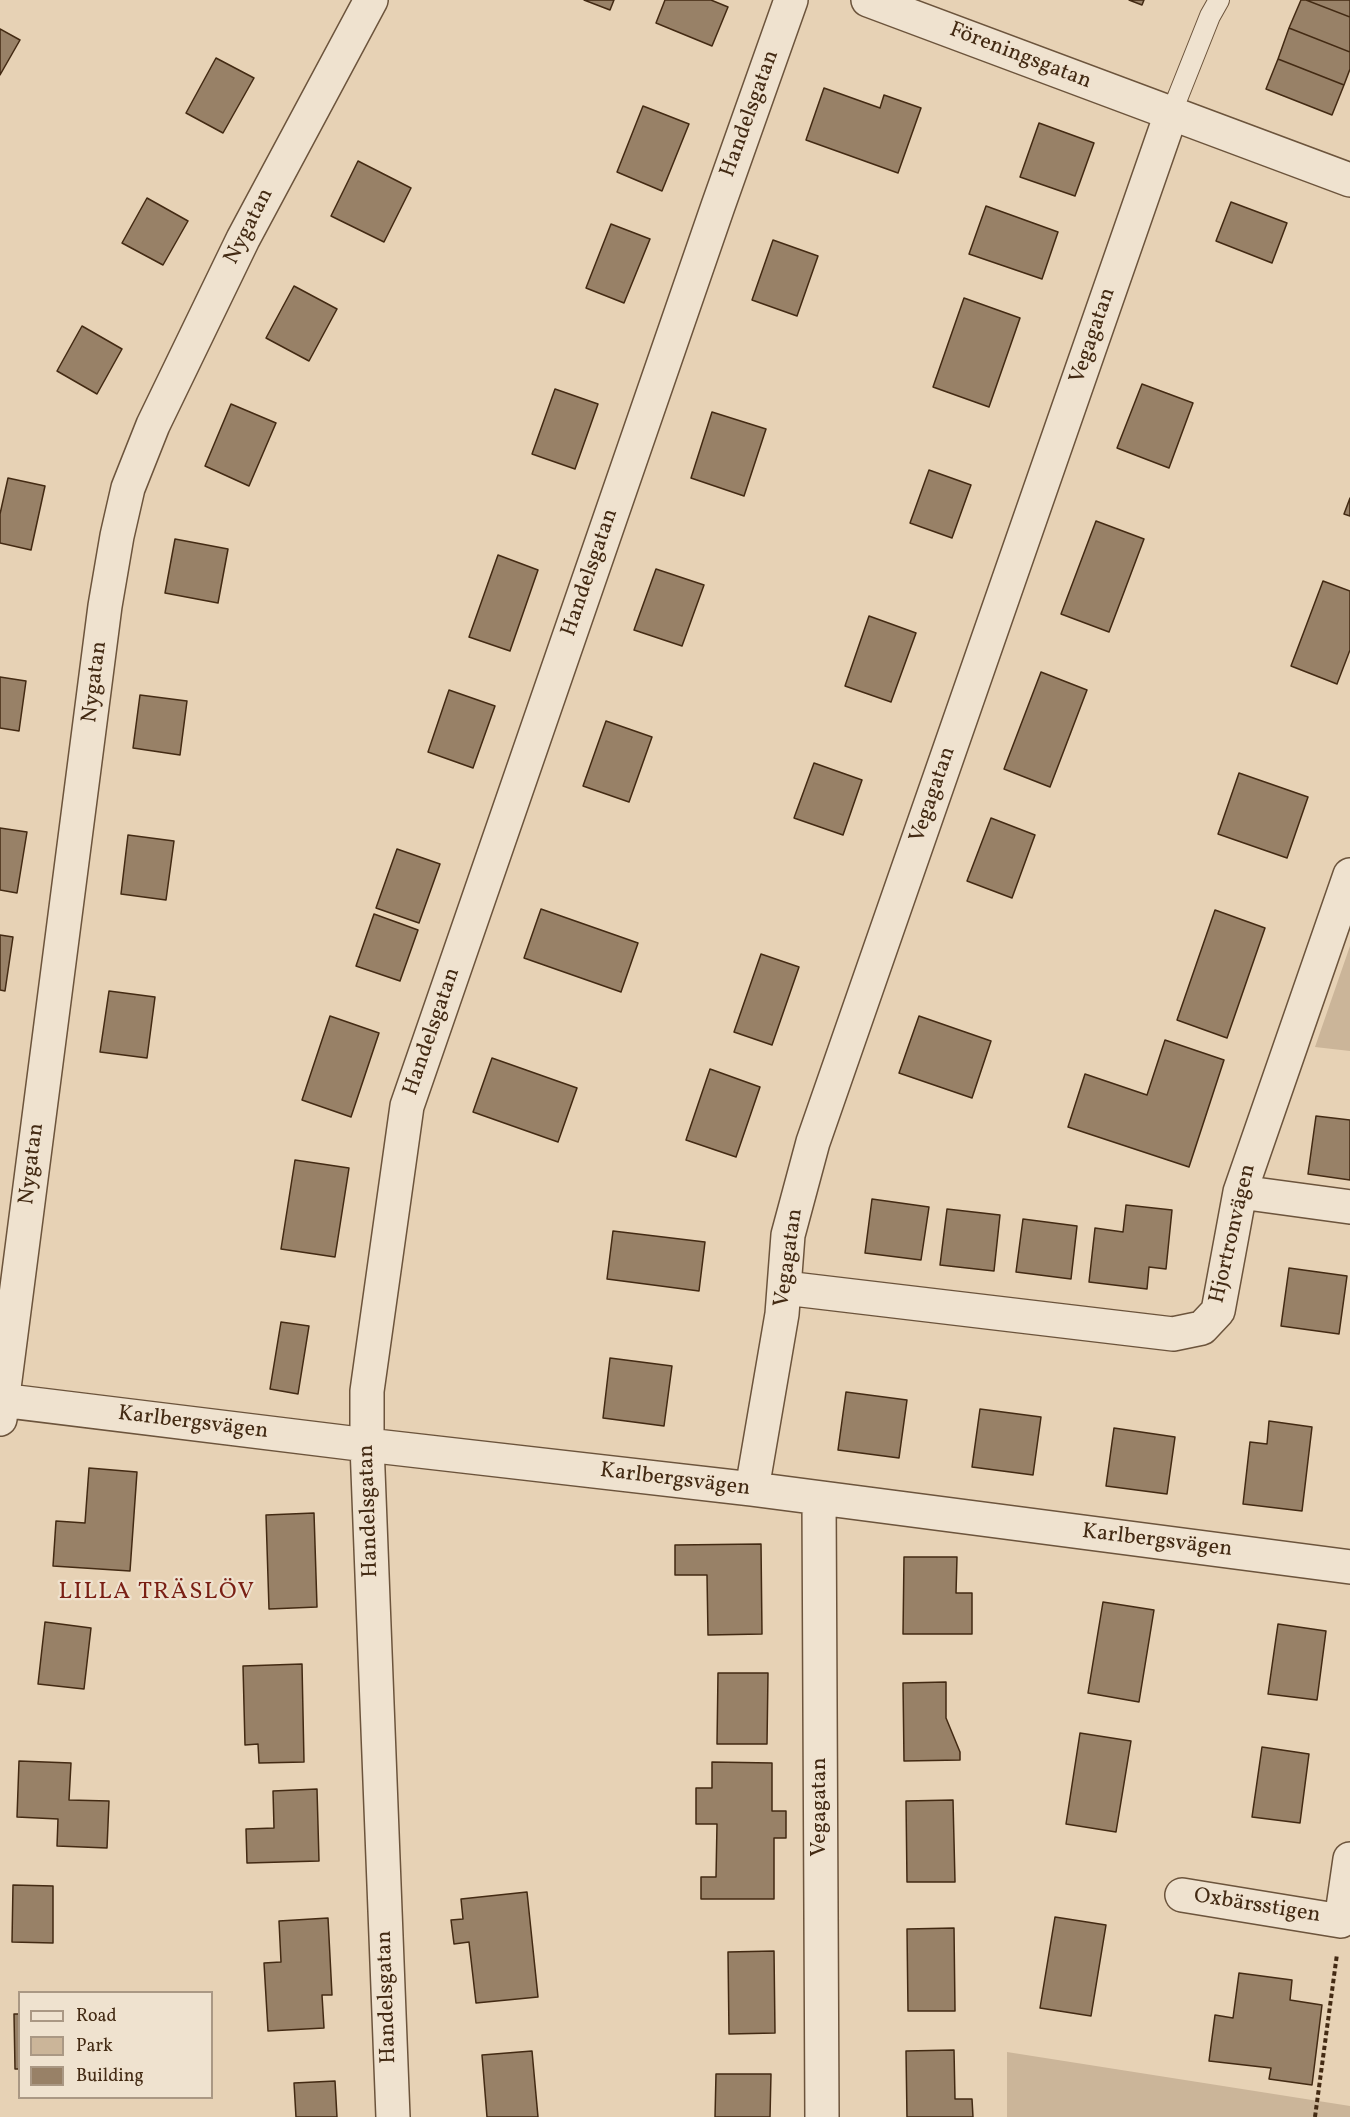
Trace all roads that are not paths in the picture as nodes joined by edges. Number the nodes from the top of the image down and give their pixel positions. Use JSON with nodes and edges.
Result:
{"nodes":[{"id":1,"x":370,"y":0,"type":"edge"},
{"id":2,"x":791,"y":0,"type":"edge"},
{"id":3,"x":868,"y":0,"type":"edge"},
{"id":4,"x":1219,"y":0,"type":"edge"},
{"id":5,"x":1171,"y":114,"type":"junction"},
{"id":6,"x":1350,"y":180,"type":"edge"},
{"id":7,"x":1350,"y":875,"type":"edge"},
{"id":8,"x":1240,"y":1192,"type":"junction"},
{"id":9,"x":1350,"y":1208,"type":"edge"},
{"id":10,"x":785,"y":1288,"type":"junction"},
{"id":11,"x":1,"y":1406,"type":"edge"},
{"id":12,"x":367,"y":1446,"type":"junction"},
{"id":13,"x":752,"y":1489,"type":"junction"},
{"id":14,"x":819,"y":1498,"type":"junction"},
{"id":15,"x":1350,"y":1567,"type":"edge"},
{"id":16,"x":1350,"y":1859,"type":"edge"},
{"id":17,"x":1182,"y":1895,"type":"dead end"},
{"id":18,"x":393,"y":2117,"type":"edge"},
{"id":19,"x":822,"y":2117,"type":"edge"}],
"edges":[{"from":1,"to":11,"type":"street","name":"Nygatan"},
{"from":2,"to":12,"type":"street","name":"Handelsgatan"},
{"from":3,"to":5,"type":"street","name":"Föreningsgatan"},
{"from":4,"to":5,"type":"lane"},
{"from":5,"to":6,"type":"street","name":"Föreningsgatan"},
{"from":5,"to":10,"type":"street","name":"Vegagatan"},
{"from":7,"to":8,"type":"street","name":"Hjortronvägen"},
{"from":8,"to":9,"type":"street"},
{"from":8,"to":10,"type":"street","name":"Hjortronvägen"},
{"from":10,"to":13,"type":"street","name":"Vegagatan"},
{"from":11,"to":12,"type":"street","name":"Karlbergsvägen"},
{"from":12,"to":13,"type":"street","name":"Karlbergsvägen"},
{"from":12,"to":18,"type":"street","name":"Handelsgatan"},
{"from":13,"to":14,"type":"street","name":"Karlbergsvägen"},
{"from":14,"to":15,"type":"street","name":"Karlbergsvägen"},
{"from":14,"to":19,"type":"street","name":"Vegagatan"},
{"from":16,"to":17,"type":"street","name":"Oxbärsstigen"}]}
